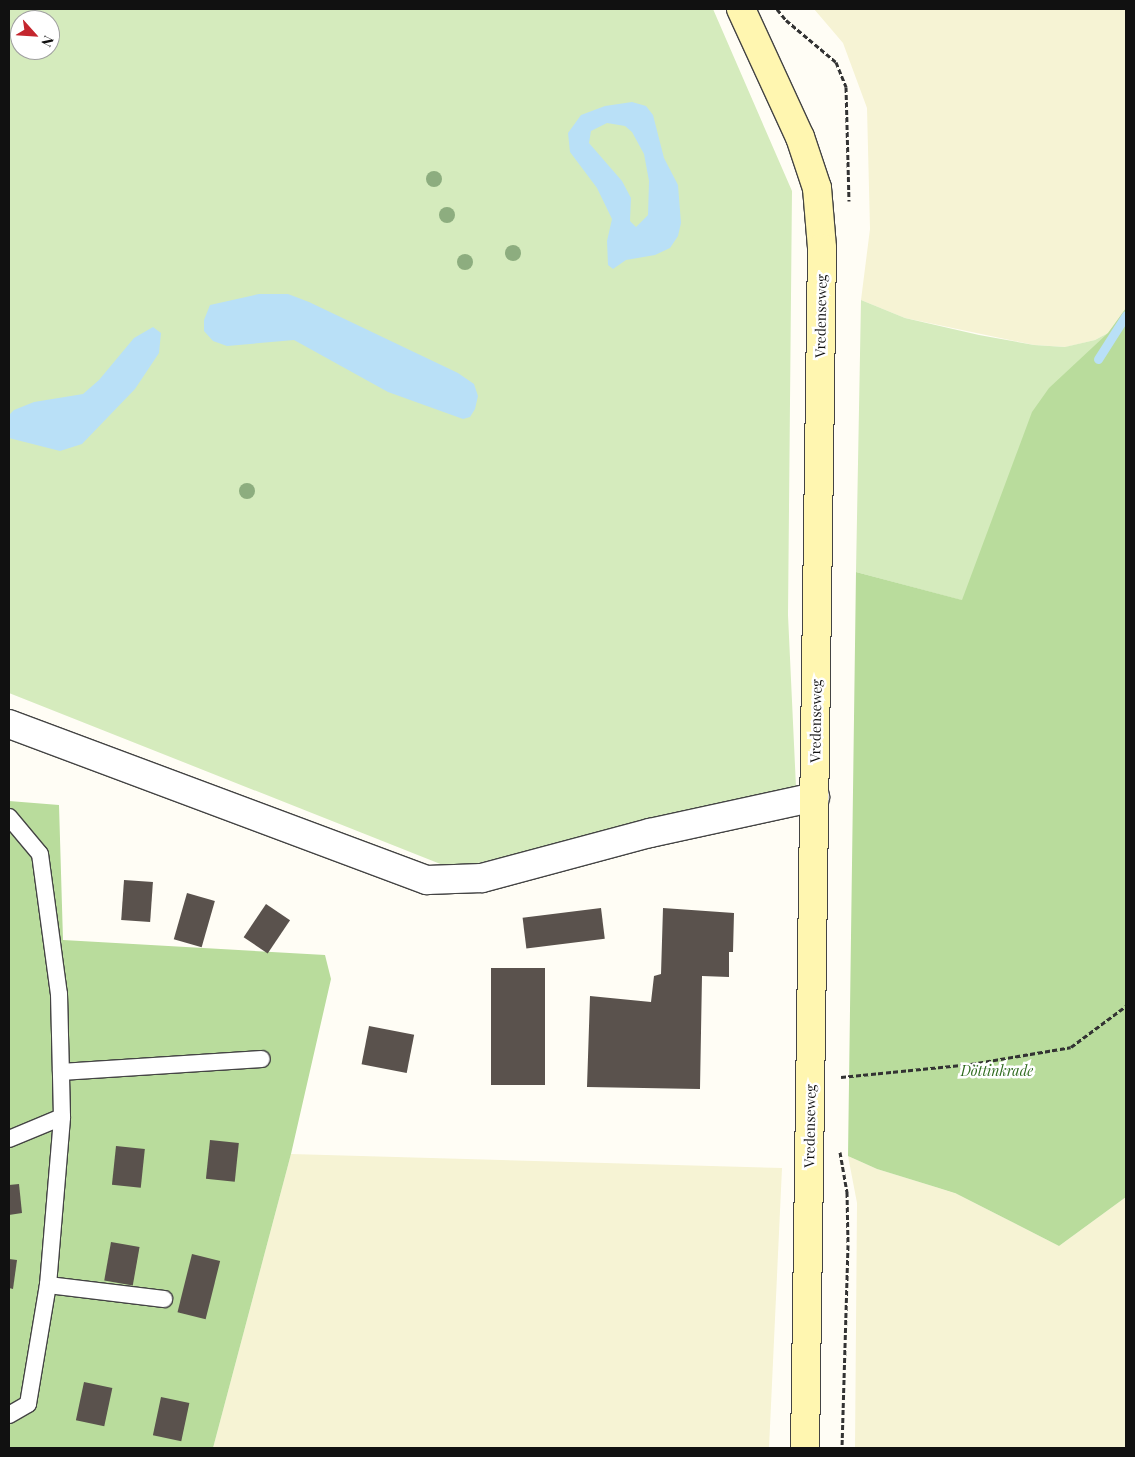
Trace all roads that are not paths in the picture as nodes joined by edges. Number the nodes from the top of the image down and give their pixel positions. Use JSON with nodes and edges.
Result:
{"nodes":[{"id":1,"x":741,"y":9,"type":"edge"},
{"id":2,"x":9,"y":724,"type":"edge"},
{"id":3,"x":815,"y":797,"type":"junction"},
{"id":4,"x":9,"y":817,"type":"edge"},
{"id":5,"x":262,"y":1059,"type":"dead end"},
{"id":6,"x":61,"y":1072,"type":"junction"},
{"id":7,"x":62,"y":1117,"type":"junction"},
{"id":8,"x":9,"y":1139,"type":"edge"},
{"id":9,"x":48,"y":1285,"type":"junction"},
{"id":10,"x":164,"y":1299,"type":"dead end"},
{"id":11,"x":9,"y":1416,"type":"edge"},
{"id":12,"x":805,"y":1448,"type":"edge"}],
"edges":[{"from":1,"to":3,"type":"main road","name":"Vredenseweg"},
{"from":2,"to":3,"type":"street"},
{"from":3,"to":12,"type":"main road","name":"Vredenseweg"},
{"from":4,"to":6,"type":"lane"},
{"from":5,"to":6,"type":"lane"},
{"from":6,"to":7,"type":"lane"},
{"from":7,"to":8,"type":"lane"},
{"from":7,"to":9,"type":"lane"},
{"from":9,"to":10,"type":"lane"},
{"from":9,"to":11,"type":"lane"}]}
